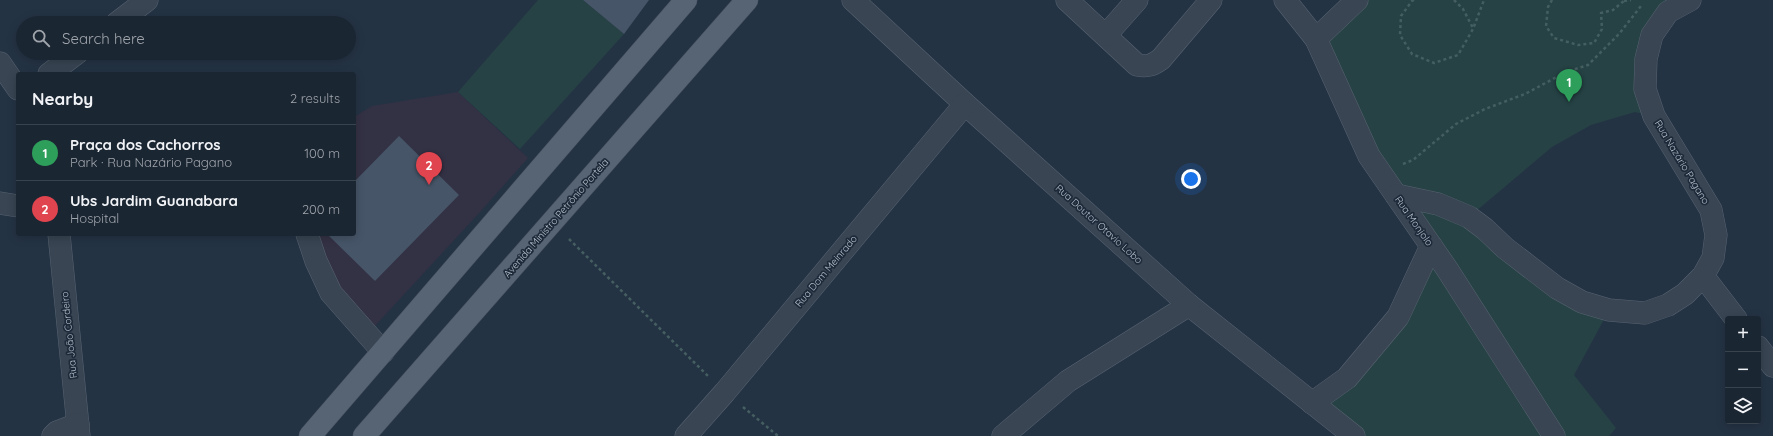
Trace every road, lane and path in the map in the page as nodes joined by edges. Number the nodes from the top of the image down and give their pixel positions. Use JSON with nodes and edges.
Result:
{"nodes":[{"id":1,"x":148,"y":0,"type":"edge"},
{"id":2,"x":686,"y":0,"type":"edge"},
{"id":3,"x":747,"y":0,"type":"edge"},
{"id":4,"x":853,"y":0,"type":"edge"},
{"id":5,"x":1067,"y":0,"type":"edge"},
{"id":6,"x":1137,"y":0,"type":"edge"},
{"id":7,"x":1211,"y":0,"type":"edge"},
{"id":8,"x":1285,"y":0,"type":"edge"},
{"id":9,"x":1357,"y":0,"type":"edge"},
{"id":10,"x":1414,"y":0,"type":"edge"},
{"id":11,"x":1454,"y":0,"type":"edge"},
{"id":12,"x":1484,"y":0,"type":"edge"},
{"id":13,"x":1552,"y":0,"type":"edge"},
{"id":14,"x":1624,"y":0,"type":"edge"},
{"id":15,"x":1631,"y":0,"type":"edge"},
{"id":16,"x":1690,"y":0,"type":"edge"},
{"id":17,"x":1643,"y":4,"type":"dead end"},
{"id":18,"x":126,"y":16,"type":"edge"},
{"id":19,"x":1473,"y":29,"type":"junction"},
{"id":20,"x":1106,"y":35,"type":"junction"},
{"id":21,"x":1316,"y":39,"type":"junction"},
{"id":22,"x":68,"y":60,"type":"edge"},
{"id":23,"x":0,"y":63,"type":"edge"},
{"id":24,"x":52,"y":72,"type":"edge"},
{"id":25,"x":16,"y":86,"type":"edge"},
{"id":26,"x":965,"y":104,"type":"junction"},
{"id":27,"x":1380,"y":172,"type":"junction"},
{"id":28,"x":1396,"y":194,"type":"junction"},
{"id":29,"x":0,"y":203,"type":"edge"},
{"id":30,"x":16,"y":206,"type":"edge"},
{"id":31,"x":552,"y":223,"type":"junction"},
{"id":32,"x":58,"y":236,"type":"edge"},
{"id":33,"x":308,"y":236,"type":"edge"},
{"id":34,"x":1431,"y":246,"type":"junction"},
{"id":35,"x":1703,"y":276,"type":"junction"},
{"id":36,"x":1189,"y":305,"type":"junction"},
{"id":37,"x":1734,"y":316,"type":"edge"},
{"id":38,"x":677,"y":344,"type":"dead end"},
{"id":39,"x":1761,"y":351,"type":"edge"},
{"id":40,"x":383,"y":352,"type":"junction"},
{"id":41,"x":1773,"y":366,"type":"edge"},
{"id":42,"x":1312,"y":403,"type":"junction"},
{"id":43,"x":79,"y":430,"type":"edge"},
{"id":44,"x":53,"y":436,"type":"edge"},
{"id":45,"x":310,"y":436,"type":"edge"},
{"id":46,"x":364,"y":436,"type":"edge"},
{"id":47,"x":686,"y":436,"type":"edge"},
{"id":48,"x":1003,"y":436,"type":"edge"},
{"id":49,"x":1354,"y":436,"type":"edge"},
{"id":50,"x":1554,"y":436,"type":"edge"}],
"edges":[{"from":1,"to":18,"type":"street"},
{"from":2,"to":40,"type":"main road"},
{"from":3,"to":31,"type":"main road","name":"Avenida Ministro Petrônio Portela"},
{"from":4,"to":26,"type":"street","name":"Rua Doutor Otavio Lobo"},
{"from":5,"to":20,"type":"street"},
{"from":6,"to":20,"type":"street"},
{"from":7,"to":20,"type":"street"},
{"from":8,"to":21,"type":"street","name":"Rua Monjolo"},
{"from":9,"to":21,"type":"street"},
{"from":10,"to":19,"type":"path"},
{"from":11,"to":19,"type":"path"},
{"from":12,"to":19,"type":"path"},
{"from":13,"to":14,"type":"path"},
{"from":14,"to":15,"type":"path"},
{"from":16,"to":35,"type":"street","name":"Rua Nazário Pagano"},
{"from":17,"to":27,"type":"path"},
{"from":21,"to":27,"type":"street","name":"Rua Monjolo"},
{"from":22,"to":24,"type":"street"},
{"from":23,"to":25,"type":"street"},
{"from":26,"to":36,"type":"street","name":"Rua Doutor Otavio Lobo"},
{"from":26,"to":47,"type":"street","name":"Rua Dom Meinrado"},
{"from":27,"to":28,"type":"street","name":"Rua Monjolo"},
{"from":28,"to":34,"type":"street","name":"Rua Monjolo"},
{"from":28,"to":35,"type":"street","name":"Rua Nazário Pagano"},
{"from":29,"to":30,"type":"street"},
{"from":31,"to":38,"type":"path"},
{"from":31,"to":46,"type":"main road","name":"Avenida Ministro Petrônio Portela"},
{"from":32,"to":43,"type":"street","name":"Rua João Cordeiro"},
{"from":33,"to":40,"type":"street"},
{"from":34,"to":42,"type":"street"},
{"from":34,"to":50,"type":"street","name":"Rua Monjolo"},
{"from":35,"to":37,"type":"street"},
{"from":36,"to":42,"type":"street","name":"Rua Doutor Otavio Lobo"},
{"from":36,"to":48,"type":"street"},
{"from":39,"to":41,"type":"street"},
{"from":40,"to":45,"type":"main road"},
{"from":42,"to":49,"type":"street","name":"Rua Doutor Otavio Lobo"},
{"from":43,"to":44,"type":"street"}]}
